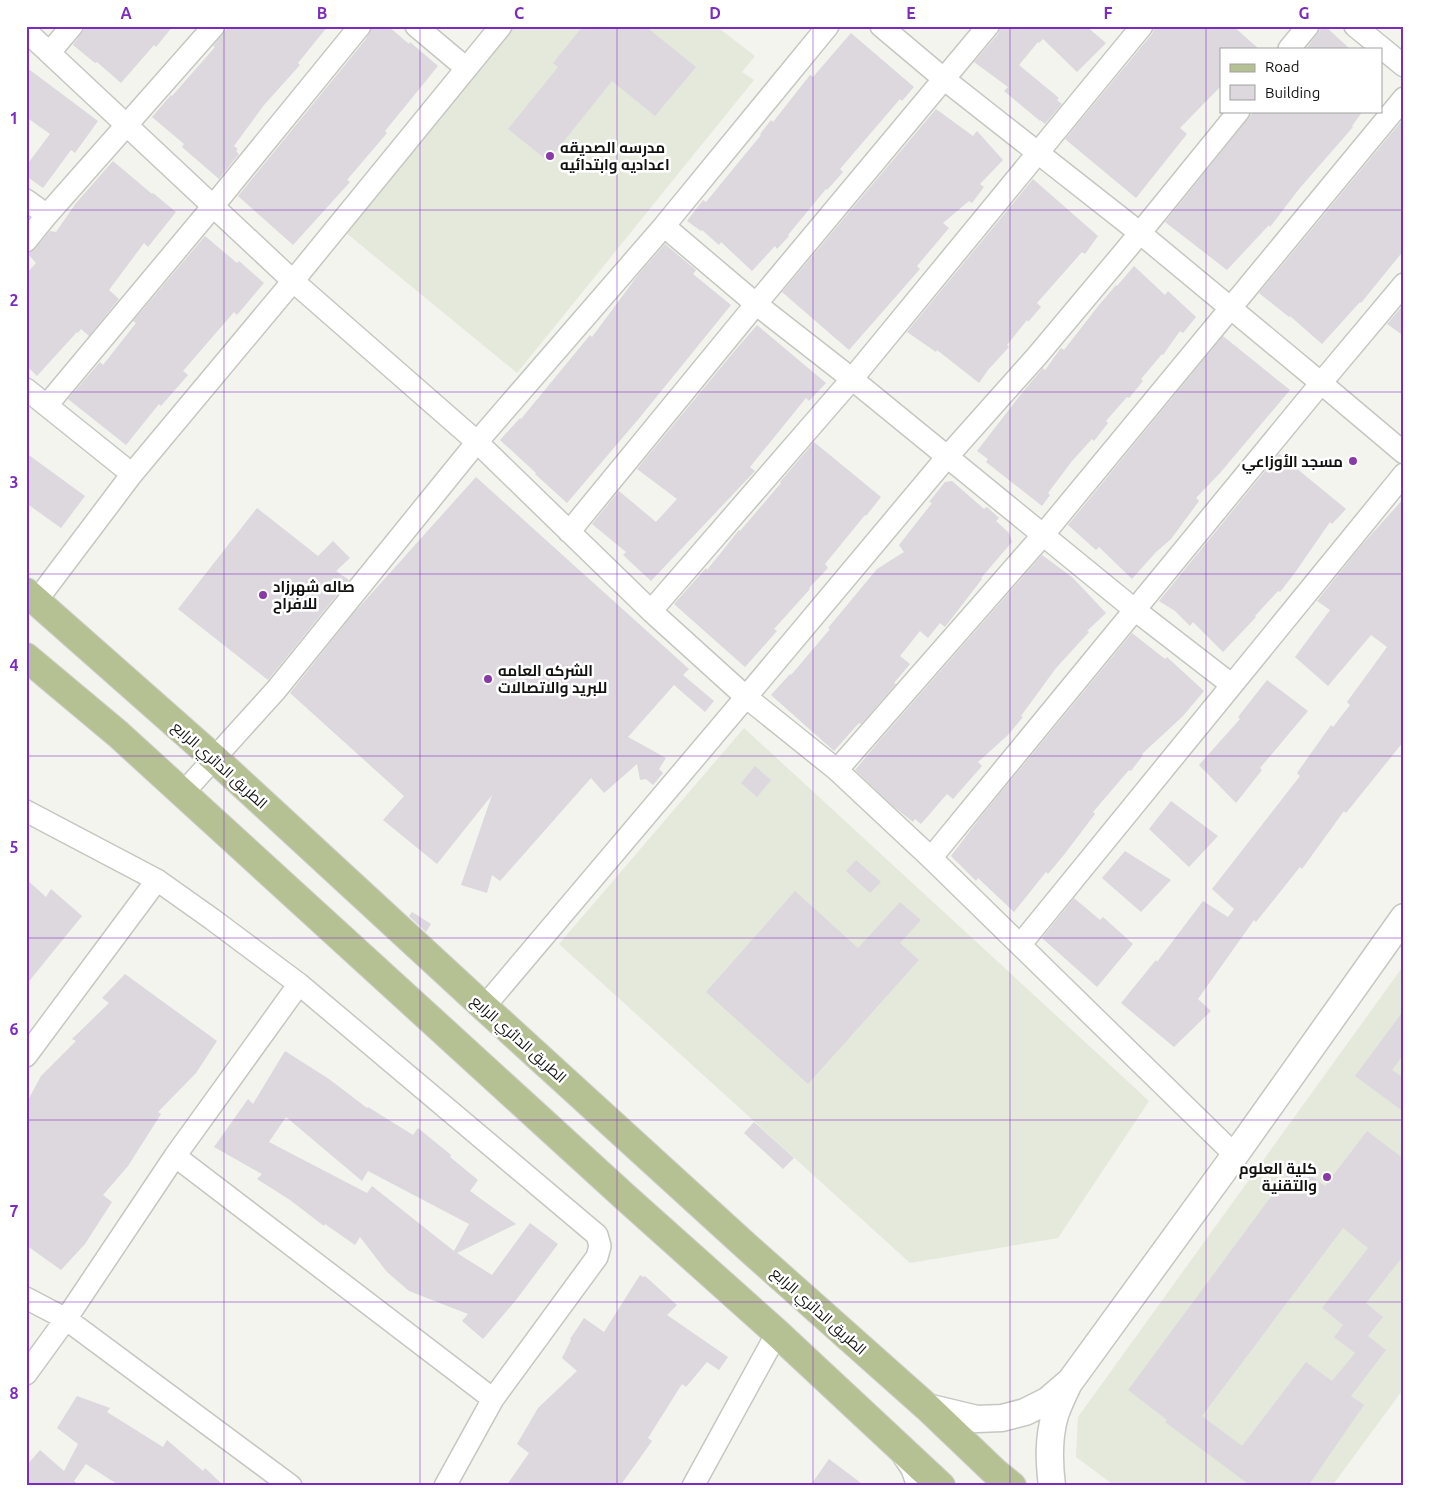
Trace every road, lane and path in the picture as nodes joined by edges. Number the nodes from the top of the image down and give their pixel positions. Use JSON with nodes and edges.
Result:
{"nodes":[{"id":1,"x":72,"y":26,"type":"edge"},
{"id":2,"x":214,"y":26,"type":"edge"},
{"id":3,"x":360,"y":26,"type":"edge"},
{"id":4,"x":416,"y":26,"type":"edge"},
{"id":5,"x":501,"y":26,"type":"edge"},
{"id":6,"x":828,"y":26,"type":"edge"},
{"id":7,"x":881,"y":26,"type":"edge"},
{"id":8,"x":988,"y":26,"type":"edge"},
{"id":9,"x":1142,"y":26,"type":"edge"},
{"id":10,"x":1308,"y":26,"type":"edge"},
{"id":11,"x":1355,"y":26,"type":"edge"},
{"id":12,"x":26,"y":31,"type":"edge"},
{"id":13,"x":1290,"y":48,"type":"edge"},
{"id":14,"x":1382,"y":48,"type":"edge"},
{"id":15,"x":1382,"y":48,"type":"edge"},
{"id":16,"x":50,"y":52,"type":"junction"},
{"id":17,"x":1404,"y":66,"type":"edge"},
{"id":18,"x":466,"y":68,"type":"junction"},
{"id":19,"x":944,"y":80,"type":"junction"},
{"id":20,"x":1404,"y":98,"type":"edge"},
{"id":21,"x":1238,"y":112,"type":"edge"},
{"id":22,"x":126,"y":126,"type":"junction"},
{"id":23,"x":1038,"y":153,"type":"junction"},
{"id":24,"x":26,"y":200,"type":"edge"},
{"id":25,"x":214,"y":205,"type":"junction"},
{"id":26,"x":47,"y":215,"type":"junction"},
{"id":27,"x":664,"y":226,"type":"junction"},
{"id":28,"x":1140,"y":233,"type":"junction"},
{"id":29,"x":26,"y":241,"type":"edge"},
{"id":30,"x":294,"y":280,"type":"junction"},
{"id":31,"x":1404,"y":284,"type":"edge"},
{"id":32,"x":756,"y":304,"type":"junction"},
{"id":33,"x":1231,"y":309,"type":"junction"},
{"id":34,"x":852,"y":379,"type":"junction"},
{"id":35,"x":1321,"y":382,"type":"junction"},
{"id":36,"x":26,"y":389,"type":"edge"},
{"id":37,"x":47,"y":405,"type":"junction"},
{"id":38,"x":477,"y":442,"type":"junction"},
{"id":39,"x":1404,"y":453,"type":"edge"},
{"id":40,"x":947,"y":457,"type":"junction"},
{"id":41,"x":132,"y":474,"type":"junction"},
{"id":42,"x":1404,"y":474,"type":"edge"},
{"id":43,"x":569,"y":532,"type":"junction"},
{"id":44,"x":1042,"y":535,"type":"junction"},
{"id":45,"x":31,"y":596,"type":"edge"},
{"id":46,"x":1135,"y":610,"type":"junction"},
{"id":47,"x":652,"y":611,"type":"junction"},
{"id":48,"x":26,"y":657,"type":"edge"},
{"id":49,"x":1232,"y":685,"type":"junction"},
{"id":50,"x":746,"y":698,"type":"junction"},
{"id":51,"x":214,"y":759,"type":"junction"},
{"id":52,"x":837,"y":770,"type":"junction"},
{"id":53,"x":183,"y":793,"type":"junction"},
{"id":54,"x":26,"y":811,"type":"edge"},
{"id":55,"x":930,"y":858,"type":"junction"},
{"id":56,"x":157,"y":880,"type":"junction"},
{"id":57,"x":1404,"y":917,"type":"edge"},
{"id":58,"x":1020,"y":945,"type":"junction"},
{"id":59,"x":299,"y":984,"type":"junction"},
{"id":60,"x":484,"y":1007,"type":"junction"},
{"id":61,"x":26,"y":1056,"type":"edge"},
{"id":62,"x":175,"y":1156,"type":"junction"},
{"id":63,"x":1235,"y":1156,"type":"junction"},
{"id":64,"x":26,"y":1298,"type":"edge"},
{"id":65,"x":66,"y":1319,"type":"junction"},
{"id":66,"x":777,"y":1333,"type":"junction"},
{"id":67,"x":26,"y":1374,"type":"edge"},
{"id":68,"x":1069,"y":1383,"type":"junction"},
{"id":69,"x":493,"y":1400,"type":"junction"},
{"id":70,"x":927,"y":1407,"type":"junction"},
{"id":71,"x":896,"y":1444,"type":"junction"},
{"id":72,"x":291,"y":1486,"type":"edge"},
{"id":73,"x":445,"y":1486,"type":"edge"},
{"id":74,"x":694,"y":1486,"type":"edge"},
{"id":75,"x":918,"y":1486,"type":"edge"},
{"id":76,"x":941,"y":1486,"type":"edge"},
{"id":77,"x":1012,"y":1486,"type":"edge"},
{"id":78,"x":1052,"y":1486,"type":"edge"}],
"edges":[{"from":1,"to":16,"type":"street"},
{"from":2,"to":22,"type":"street"},
{"from":3,"to":25,"type":"street"},
{"from":4,"to":18,"type":"street"},
{"from":5,"to":18,"type":"street"},
{"from":6,"to":27,"type":"street"},
{"from":7,"to":19,"type":"street"},
{"from":8,"to":19,"type":"street"},
{"from":9,"to":23,"type":"street"},
{"from":10,"to":13,"type":"street"},
{"from":11,"to":15,"type":"street"},
{"from":12,"to":16,"type":"street"},
{"from":14,"to":17,"type":"street"},
{"from":16,"to":22,"type":"street"},
{"from":18,"to":30,"type":"street"},
{"from":19,"to":23,"type":"street"},
{"from":19,"to":32,"type":"street"},
{"from":20,"to":33,"type":"street"},
{"from":21,"to":28,"type":"street"},
{"from":22,"to":25,"type":"street"},
{"from":22,"to":26,"type":"street"},
{"from":23,"to":28,"type":"street"},
{"from":23,"to":34,"type":"street"},
{"from":24,"to":26,"type":"street"},
{"from":25,"to":30,"type":"street"},
{"from":25,"to":37,"type":"street"},
{"from":26,"to":29,"type":"street"},
{"from":27,"to":32,"type":"street"},
{"from":27,"to":38,"type":"street"},
{"from":28,"to":33,"type":"street"},
{"from":28,"to":40,"type":"street"},
{"from":30,"to":38,"type":"street"},
{"from":30,"to":41,"type":"street"},
{"from":31,"to":35,"type":"street"},
{"from":32,"to":34,"type":"street"},
{"from":32,"to":43,"type":"street"},
{"from":33,"to":35,"type":"street"},
{"from":33,"to":44,"type":"street"},
{"from":34,"to":40,"type":"street"},
{"from":34,"to":47,"type":"street"},
{"from":35,"to":39,"type":"street"},
{"from":35,"to":46,"type":"street"},
{"from":36,"to":37,"type":"street"},
{"from":37,"to":41,"type":"street"},
{"from":38,"to":43,"type":"street"},
{"from":38,"to":51,"type":"street"},
{"from":40,"to":44,"type":"street"},
{"from":40,"to":50,"type":"street"},
{"from":41,"to":45,"type":"street"},
{"from":42,"to":49,"type":"street"},
{"from":43,"to":47,"type":"street"},
{"from":44,"to":46,"type":"street"},
{"from":44,"to":52,"type":"street"},
{"from":45,"to":51,"type":"main road","name":"الطريق الدائري الرابع"},
{"from":46,"to":49,"type":"street"},
{"from":46,"to":55,"type":"street"},
{"from":47,"to":50,"type":"street"},
{"from":48,"to":53,"type":"main road"},
{"from":49,"to":58,"type":"street"},
{"from":50,"to":52,"type":"street"},
{"from":50,"to":60,"type":"street"},
{"from":51,"to":53,"type":"street"},
{"from":51,"to":60,"type":"main road","name":"الطريق الدائري الرابع"},
{"from":52,"to":55,"type":"street"},
{"from":53,"to":66,"type":"main road"},
{"from":54,"to":56,"type":"street"},
{"from":55,"to":58,"type":"street"},
{"from":56,"to":59,"type":"street"},
{"from":56,"to":61,"type":"street"},
{"from":57,"to":63,"type":"street"},
{"from":58,"to":63,"type":"street"},
{"from":59,"to":62,"type":"street"},
{"from":59,"to":69,"type":"street"},
{"from":60,"to":70,"type":"main road","name":"الطريق الدائري الرابع"},
{"from":62,"to":65,"type":"street"},
{"from":62,"to":69,"type":"street"},
{"from":63,"to":68,"type":"street"},
{"from":64,"to":65,"type":"street"},
{"from":65,"to":67,"type":"street"},
{"from":65,"to":72,"type":"street"},
{"from":66,"to":71,"type":"main road"},
{"from":66,"to":74,"type":"street"},
{"from":68,"to":70,"type":"street"},
{"from":68,"to":78,"type":"street"},
{"from":69,"to":73,"type":"street"},
{"from":70,"to":77,"type":"main road","name":"الطريق الدائري الرابع"},
{"from":71,"to":75,"type":"street"},
{"from":71,"to":76,"type":"main road"}]}
